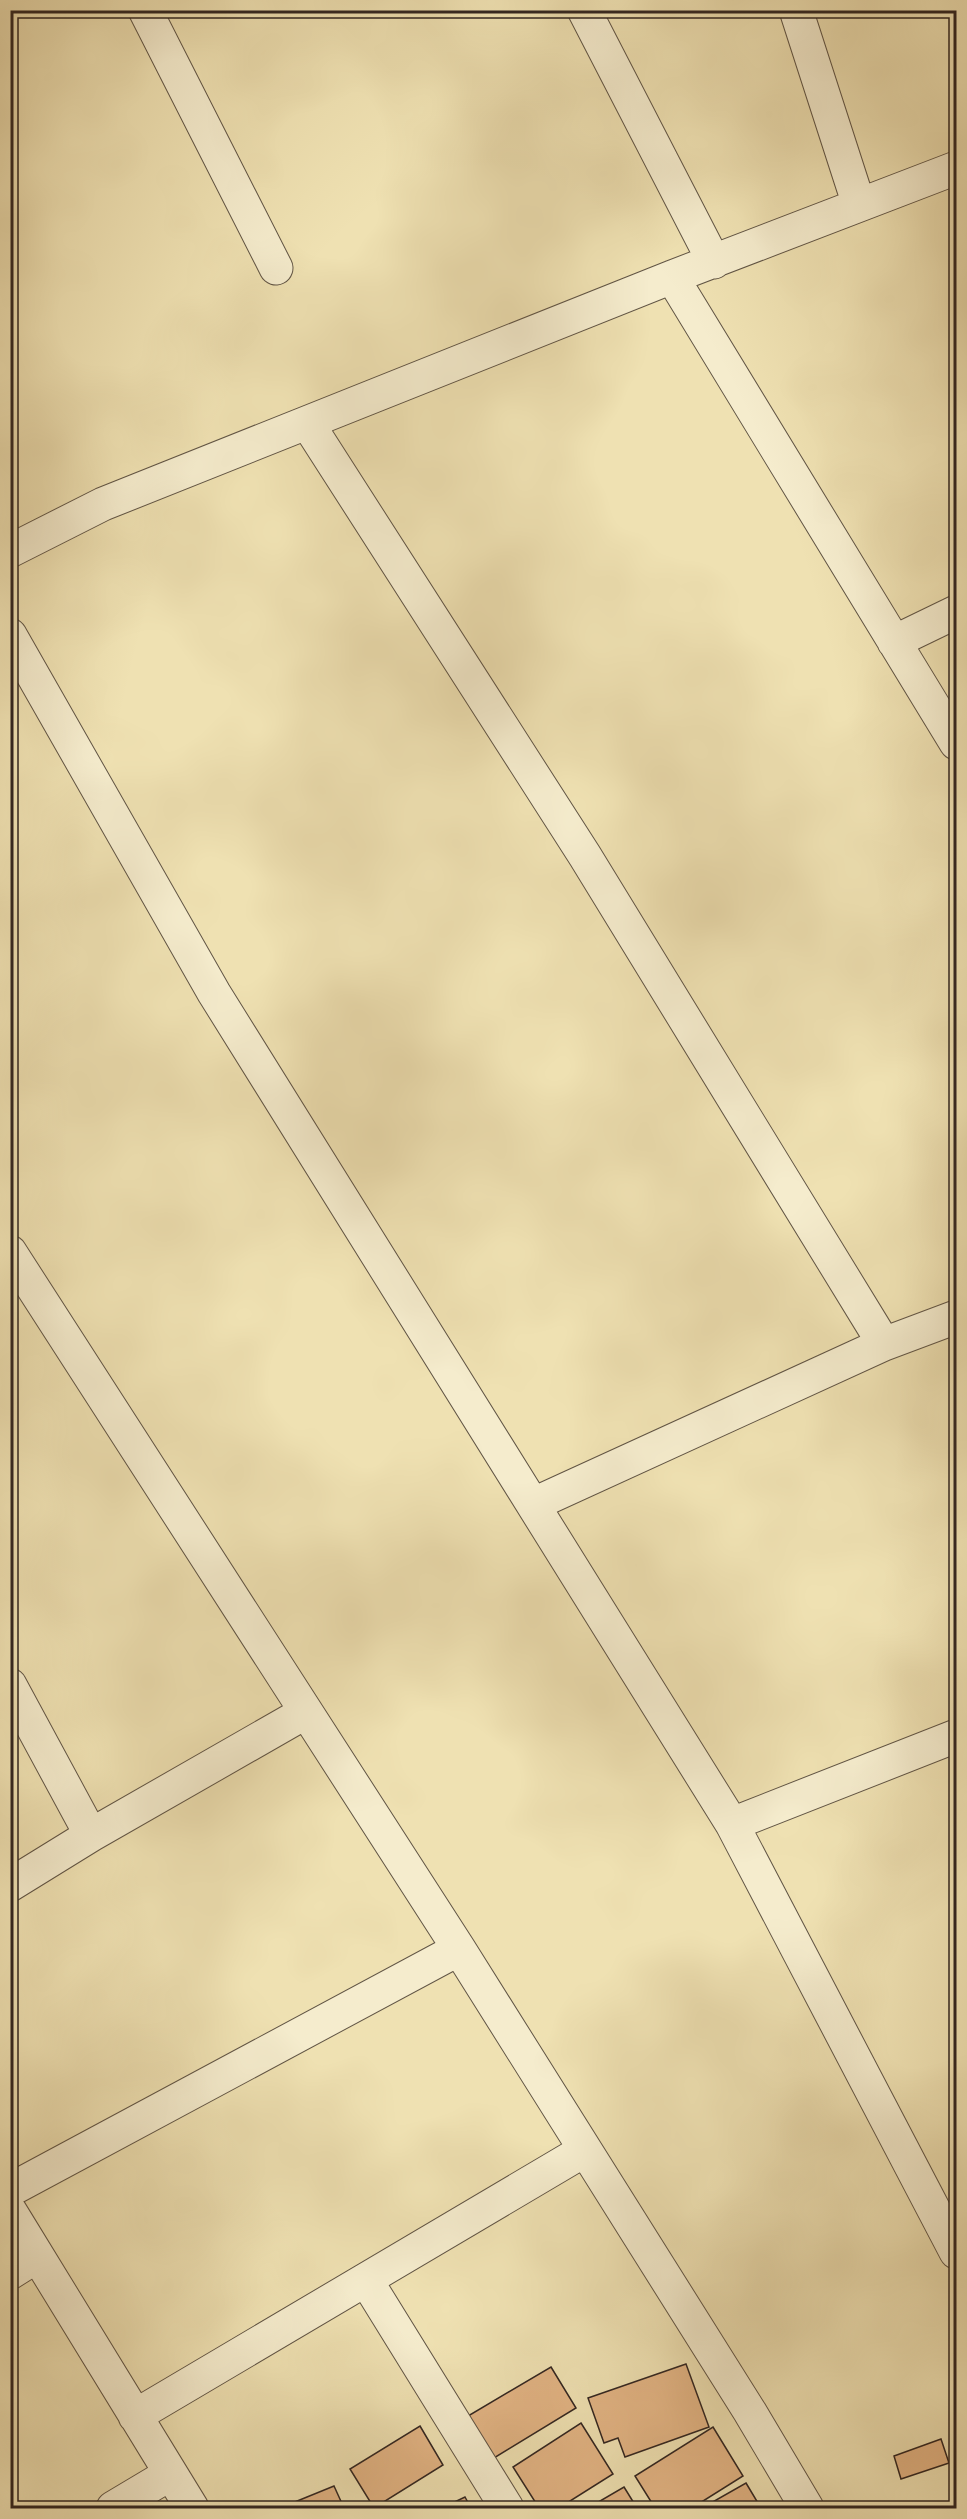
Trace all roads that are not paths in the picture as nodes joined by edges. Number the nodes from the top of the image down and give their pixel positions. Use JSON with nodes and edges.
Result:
{"nodes":[{"id":1,"x":145,"y":10,"type":"edge"},
{"id":2,"x":584,"y":10,"type":"edge"},
{"id":3,"x":796,"y":10,"type":"edge"},
{"id":4,"x":957,"y":168,"type":"edge"},
{"id":5,"x":859,"y":205,"type":"junction"},
{"id":6,"x":714,"y":262,"type":"junction"},
{"id":7,"x":276,"y":268,"type":"dead end"},
{"id":8,"x":672,"y":277,"type":"junction"},
{"id":9,"x":308,"y":424,"type":"junction"},
{"id":10,"x":10,"y":551,"type":"edge"},
{"id":11,"x":957,"y":612,"type":"edge"},
{"id":12,"x":10,"y":635,"type":"edge"},
{"id":13,"x":894,"y":642,"type":"junction"},
{"id":14,"x":957,"y":743,"type":"edge"},
{"id":15,"x":10,"y":1252,"type":"edge"},
{"id":16,"x":957,"y":1317,"type":"edge"},
{"id":17,"x":884,"y":1344,"type":"junction"},
{"id":18,"x":534,"y":1504,"type":"junction"},
{"id":19,"x":10,"y":1685,"type":"edge"},
{"id":20,"x":306,"y":1712,"type":"junction"},
{"id":21,"x":957,"y":1736,"type":"edge"},
{"id":22,"x":732,"y":1824,"type":"junction"},
{"id":23,"x":91,"y":1834,"type":"junction"},
{"id":24,"x":10,"y":1885,"type":"edge"},
{"id":25,"x":459,"y":1949,"type":"junction"},
{"id":26,"x":585,"y":2150,"type":"junction"},
{"id":27,"x":10,"y":2190,"type":"edge"},
{"id":28,"x":10,"y":2211,"type":"edge"},
{"id":29,"x":957,"y":2252,"type":"edge"},
{"id":30,"x":24,"y":2265,"type":"edge"},
{"id":31,"x":366,"y":2280,"type":"junction"},
{"id":32,"x":135,"y":2416,"type":"junction"},
{"id":33,"x":170,"y":2474,"type":"junction"},
{"id":34,"x":113,"y":2508,"type":"edge"},
{"id":35,"x":192,"y":2508,"type":"edge"},
{"id":36,"x":507,"y":2508,"type":"edge"},
{"id":37,"x":807,"y":2508,"type":"edge"}],
"edges":[{"from":1,"to":7,"type":"street"},
{"from":2,"to":6,"type":"street"},
{"from":3,"to":5,"type":"street"},
{"from":4,"to":5,"type":"street"},
{"from":5,"to":6,"type":"street"},
{"from":6,"to":8,"type":"street"},
{"from":8,"to":9,"type":"street"},
{"from":8,"to":13,"type":"street"},
{"from":9,"to":10,"type":"street"},
{"from":9,"to":17,"type":"street"},
{"from":11,"to":13,"type":"street"},
{"from":12,"to":18,"type":"street"},
{"from":13,"to":14,"type":"street"},
{"from":15,"to":20,"type":"street"},
{"from":16,"to":17,"type":"street"},
{"from":17,"to":18,"type":"street"},
{"from":18,"to":22,"type":"street"},
{"from":19,"to":23,"type":"street"},
{"from":20,"to":23,"type":"street"},
{"from":20,"to":25,"type":"street"},
{"from":21,"to":22,"type":"street"},
{"from":22,"to":29,"type":"street"},
{"from":23,"to":24,"type":"street"},
{"from":25,"to":26,"type":"street"},
{"from":25,"to":27,"type":"street"},
{"from":26,"to":31,"type":"street"},
{"from":26,"to":37,"type":"street"},
{"from":28,"to":30,"type":"street"},
{"from":30,"to":32,"type":"street"},
{"from":31,"to":32,"type":"street"},
{"from":31,"to":36,"type":"street"},
{"from":32,"to":33,"type":"street"},
{"from":33,"to":34,"type":"street"},
{"from":33,"to":35,"type":"street"}]}
